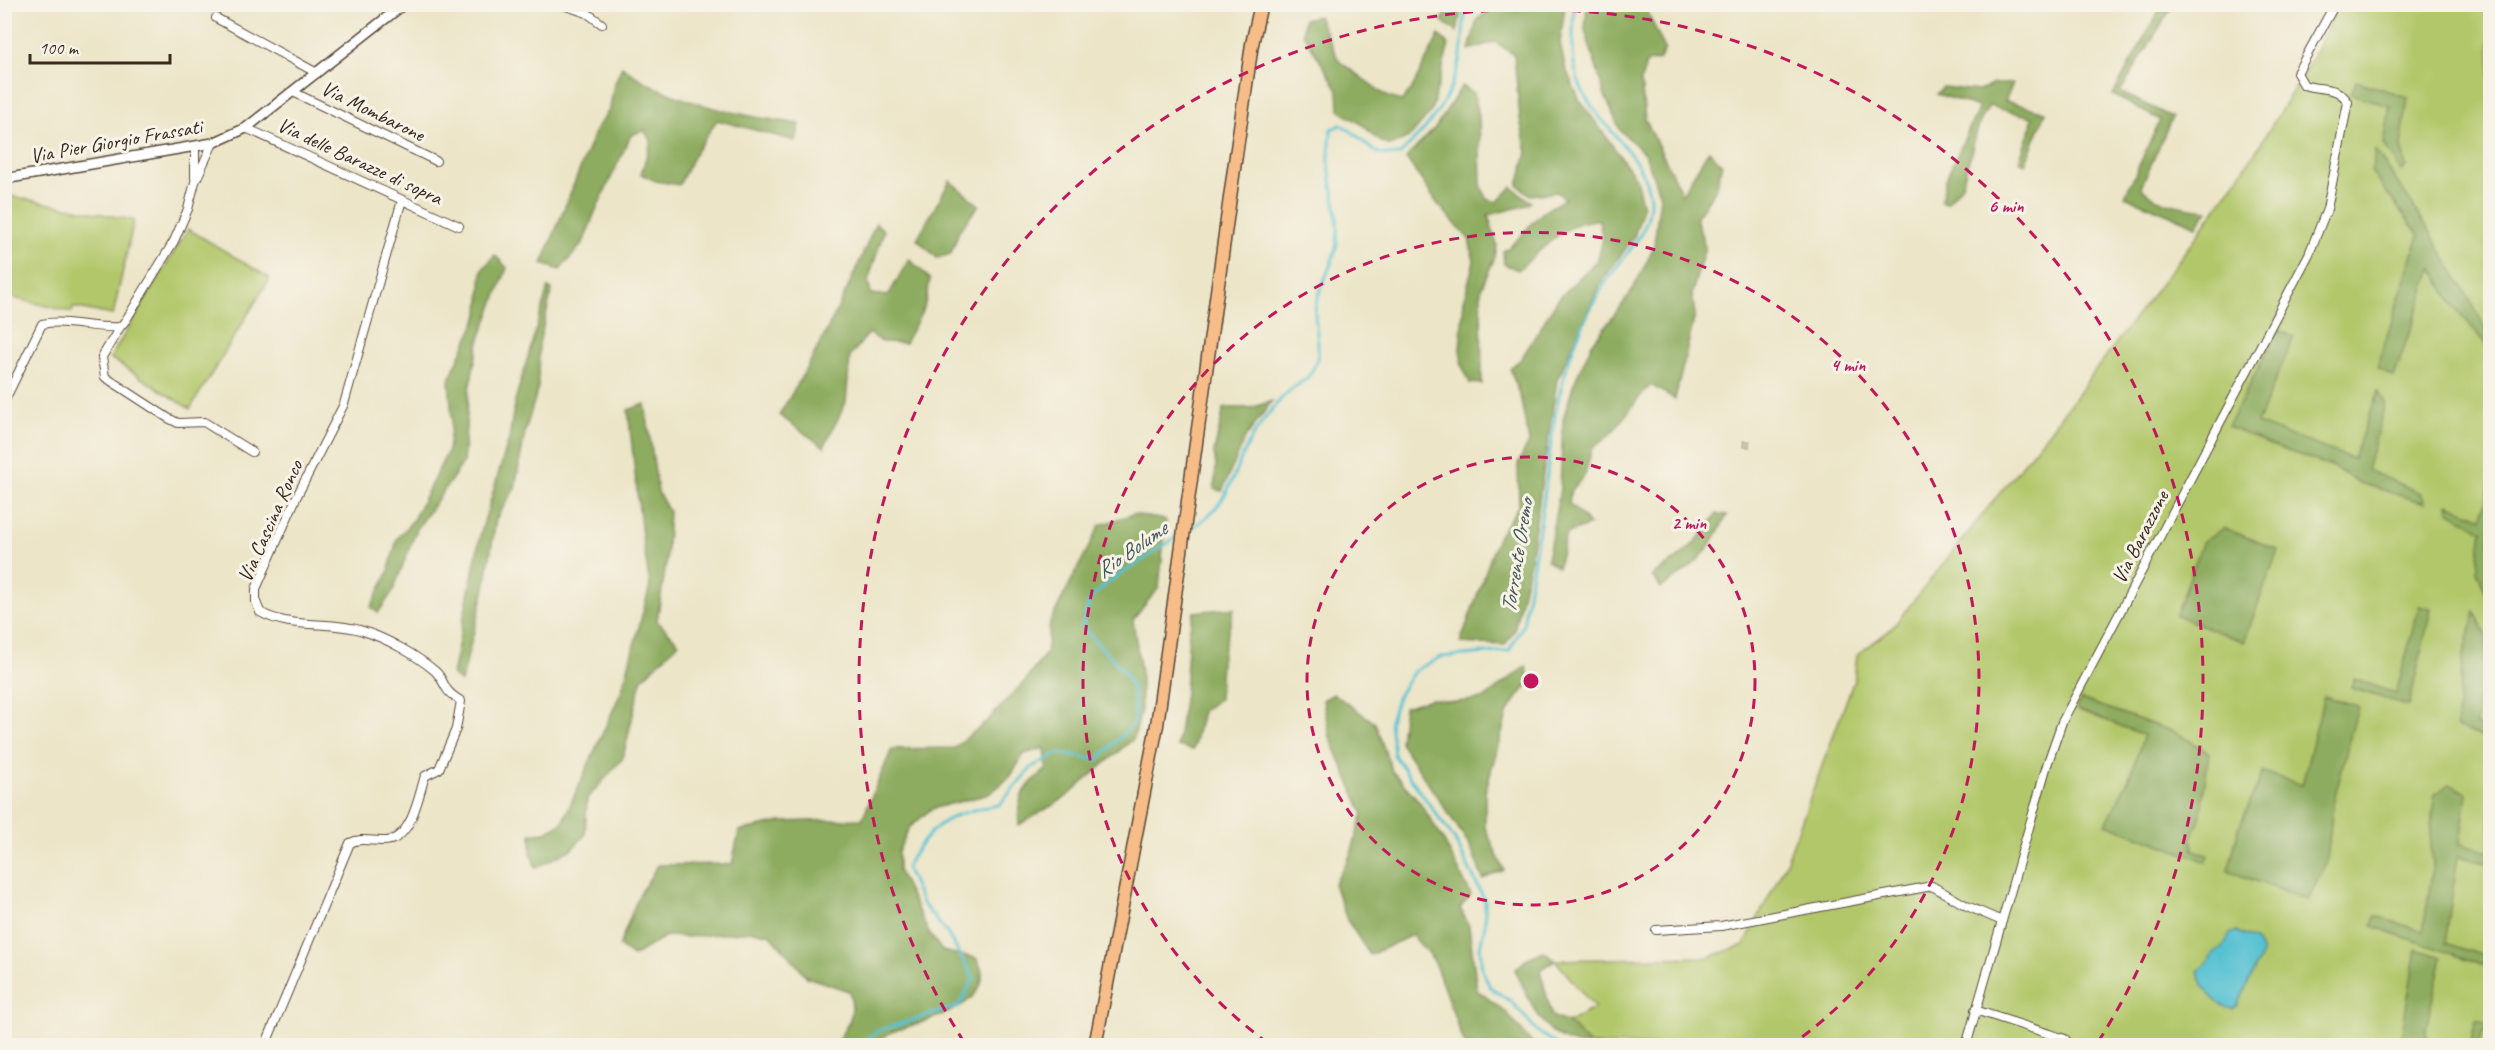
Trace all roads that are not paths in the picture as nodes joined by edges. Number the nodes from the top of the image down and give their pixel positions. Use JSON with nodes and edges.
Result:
{"nodes":[{"id":1,"x":404,"y":4,"type":"edge"},
{"id":2,"x":560,"y":4,"type":"edge"},
{"id":3,"x":1261,"y":4,"type":"edge"},
{"id":4,"x":2335,"y":4,"type":"edge"},
{"id":5,"x":216,"y":18,"type":"dead end"},
{"id":6,"x":602,"y":24,"type":"dead end"},
{"id":7,"x":317,"y":73,"type":"junction"},
{"id":8,"x":293,"y":92,"type":"junction"},
{"id":9,"x":246,"y":128,"type":"junction"},
{"id":10,"x":213,"y":143,"type":"junction"},
{"id":11,"x":195,"y":146,"type":"junction"},
{"id":12,"x":436,"y":161,"type":"dead end"},
{"id":13,"x":4,"y":179,"type":"edge"},
{"id":14,"x":195,"y":182,"type":"junction"},
{"id":15,"x":402,"y":200,"type":"junction"},
{"id":16,"x":459,"y":226,"type":"dead end"},
{"id":17,"x":120,"y":327,"type":"junction"},
{"id":18,"x":4,"y":402,"type":"edge"},
{"id":19,"x":252,"y":452,"type":"dead end"},
{"id":20,"x":2002,"y":921,"type":"junction"},
{"id":21,"x":1656,"y":930,"type":"dead end"},
{"id":22,"x":1975,"y":1010,"type":"junction"},
{"id":23,"x":1094,"y":1044,"type":"edge"},
{"id":24,"x":264,"y":1046,"type":"edge"},
{"id":25,"x":1966,"y":1046,"type":"edge"},
{"id":26,"x":2071,"y":1046,"type":"edge"}],
"edges":[{"from":1,"to":7,"type":"street","name":"Via Pier Giorgio Frassati"},
{"from":2,"to":6,"type":"street"},
{"from":3,"to":23,"type":"main road"},
{"from":4,"to":20,"type":"street","name":"Via Barazzone"},
{"from":5,"to":7,"type":"street"},
{"from":7,"to":8,"type":"street","name":"Via Pier Giorgio Frassati"},
{"from":8,"to":9,"type":"street","name":"Via Pier Giorgio Frassati"},
{"from":8,"to":12,"type":"street","name":"Via Mombarone"},
{"from":9,"to":10,"type":"street","name":"Via Pier Giorgio Frassati"},
{"from":9,"to":15,"type":"street","name":"Via delle Barazze di sopra"},
{"from":10,"to":11,"type":"street","name":"Via Pier Giorgio Frassati"},
{"from":10,"to":14,"type":"street"},
{"from":11,"to":13,"type":"street","name":"Via Pier Giorgio Frassati"},
{"from":11,"to":14,"type":"street"},
{"from":14,"to":17,"type":"street"},
{"from":15,"to":16,"type":"street","name":"Via delle Barazze di sopra"},
{"from":15,"to":24,"type":"street","name":"Via Cascina Ronco"},
{"from":17,"to":18,"type":"street"},
{"from":17,"to":19,"type":"street"},
{"from":20,"to":21,"type":"street"},
{"from":20,"to":22,"type":"street","name":"Via Barazzone"},
{"from":22,"to":25,"type":"street","name":"Via Barazzone"},
{"from":22,"to":26,"type":"street"}]}
